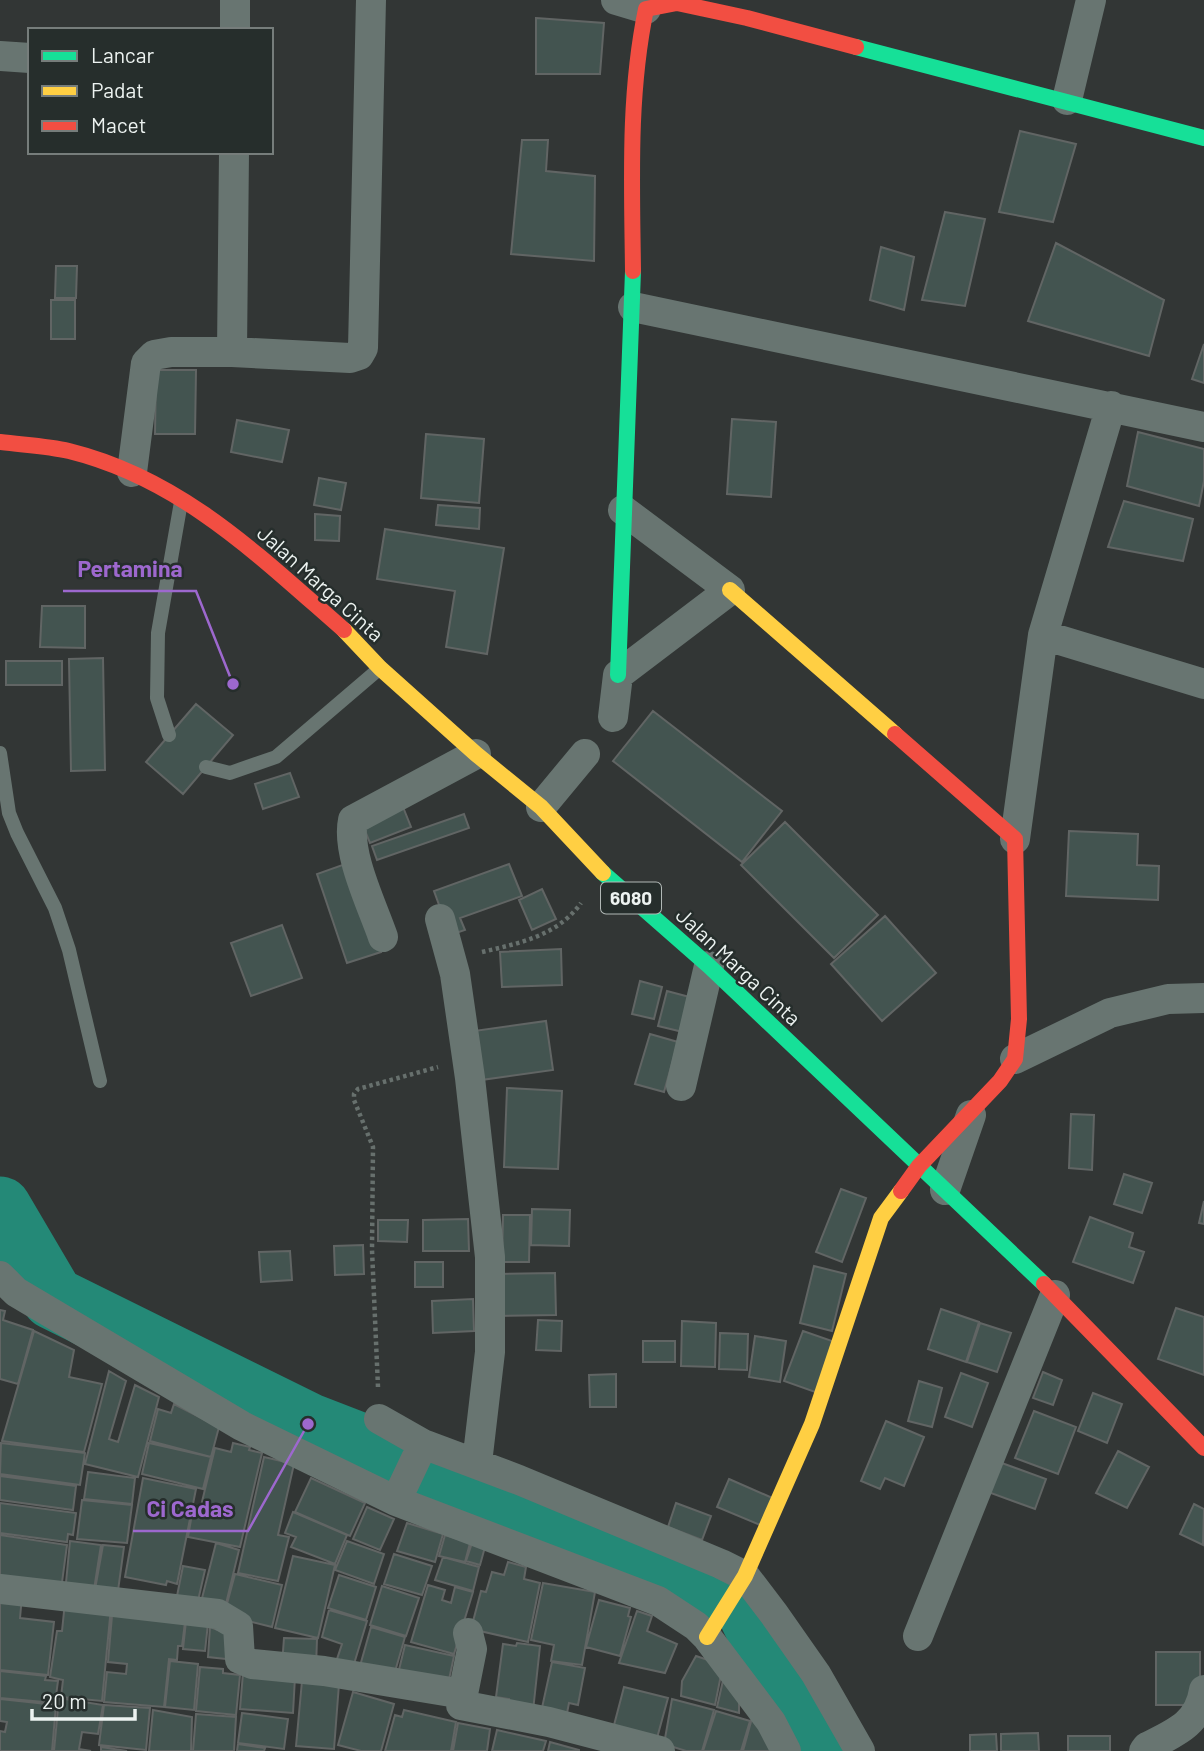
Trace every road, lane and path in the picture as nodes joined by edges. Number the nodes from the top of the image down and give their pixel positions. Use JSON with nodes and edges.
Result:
{"nodes":[{"id":1,"x":235,"y":0,"type":"edge"},
{"id":2,"x":371,"y":0,"type":"edge"},
{"id":3,"x":616,"y":0,"type":"edge"},
{"id":4,"x":1091,"y":0,"type":"edge"},
{"id":5,"x":646,"y":9,"type":"junction"},
{"id":6,"x":749,"y":9,"type":"edge"},
{"id":7,"x":235,"y":28,"type":"edge"},
{"id":8,"x":0,"y":56,"type":"edge"},
{"id":9,"x":28,"y":58,"type":"edge"},
{"id":10,"x":1067,"y":100,"type":"junction"},
{"id":11,"x":1204,"y":138,"type":"edge"},
{"id":12,"x":234,"y":154,"type":"edge"},
{"id":13,"x":633,"y":307,"type":"junction"},
{"id":14,"x":232,"y":352,"type":"junction"},
{"id":15,"x":1111,"y":406,"type":"junction"},
{"id":16,"x":1204,"y":427,"type":"edge"},
{"id":17,"x":0,"y":442,"type":"edge"},
{"id":18,"x":132,"y":472,"type":"junction"},
{"id":19,"x":182,"y":499,"type":"junction"},
{"id":20,"x":623,"y":510,"type":"junction"},
{"id":21,"x":730,"y":590,"type":"junction"},
{"id":22,"x":1043,"y":635,"type":"junction"},
{"id":23,"x":380,"y":668,"type":"junction"},
{"id":24,"x":618,"y":675,"type":"junction"},
{"id":25,"x":1204,"y":684,"type":"edge"},
{"id":26,"x":614,"y":718,"type":"dead end"},
{"id":27,"x":169,"y":735,"type":"dead end"},
{"id":28,"x":0,"y":753,"type":"edge"},
{"id":29,"x":476,"y":754,"type":"junction"},
{"id":30,"x":585,"y":754,"type":"dead end"},
{"id":31,"x":206,"y":767,"type":"dead end"},
{"id":32,"x":541,"y":807,"type":"junction"},
{"id":33,"x":1015,"y":839,"type":"junction"},
{"id":34,"x":602,"y":872,"type":"junction"},
{"id":35,"x":440,"y":919,"type":"dead end"},
{"id":36,"x":383,"y":937,"type":"dead end"},
{"id":37,"x":450,"y":958,"type":"junction"},
{"id":38,"x":709,"y":967,"type":"junction"},
{"id":39,"x":1204,"y":998,"type":"edge"},
{"id":40,"x":467,"y":1059,"type":"junction"},
{"id":41,"x":1015,"y":1059,"type":"junction"},
{"id":42,"x":100,"y":1081,"type":"dead end"},
{"id":43,"x":681,"y":1086,"type":"dead end"},
{"id":44,"x":973,"y":1108,"type":"junction"},
{"id":45,"x":919,"y":1166,"type":"junction"},
{"id":46,"x":945,"y":1190,"type":"junction"},
{"id":47,"x":0,"y":1276,"type":"edge"},
{"id":48,"x":1055,"y":1295,"type":"junction"},
{"id":49,"x":379,"y":1419,"type":"joint"},
{"id":50,"x":421,"y":1447,"type":"junction"},
{"id":51,"x":1204,"y":1448,"type":"edge"},
{"id":52,"x":477,"y":1464,"type":"junction"},
{"id":53,"x":399,"y":1495,"type":"junction"},
{"id":54,"x":741,"y":1583,"type":"junction"},
{"id":55,"x":0,"y":1589,"type":"edge"},
{"id":56,"x":712,"y":1630,"type":"junction"},
{"id":57,"x":468,"y":1633,"type":"dead end"},
{"id":58,"x":918,"y":1636,"type":"dead end"},
{"id":59,"x":1204,"y":1690,"type":"edge"},
{"id":60,"x":463,"y":1694,"type":"junction"},
{"id":61,"x":621,"y":1746,"type":"edge"},
{"id":62,"x":660,"y":1751,"type":"edge"},
{"id":63,"x":786,"y":1751,"type":"edge"},
{"id":64,"x":860,"y":1751,"type":"edge"},
{"id":65,"x":1144,"y":1751,"type":"edge"}],
"edges":[{"from":1,"to":7,"type":"street"},
{"from":2,"to":14,"type":"street"},
{"from":3,"to":5,"type":"street"},
{"from":4,"to":10,"type":"street"},
{"from":5,"to":6,"type":"street"},
{"from":5,"to":13,"type":"street"},
{"from":6,"to":10,"type":"street"},
{"from":8,"to":9,"type":"street"},
{"from":10,"to":11,"type":"street"},
{"from":12,"to":14,"type":"street"},
{"from":13,"to":15,"type":"street"},
{"from":13,"to":20,"type":"street"},
{"from":14,"to":18,"type":"street"},
{"from":15,"to":16,"type":"street"},
{"from":15,"to":22,"type":"street"},
{"from":17,"to":18,"type":"street","name":"Jalan Marga Cinta","number":"6080"},
{"from":18,"to":19,"type":"street","name":"Jalan Marga Cinta","number":"6080"},
{"from":19,"to":23,"type":"street","name":"Jalan Marga Cinta","number":"6080"},
{"from":19,"to":27,"type":"lane"},
{"from":20,"to":21,"type":"street"},
{"from":20,"to":24,"type":"street"},
{"from":21,"to":24,"type":"street"},
{"from":21,"to":33,"type":"street"},
{"from":22,"to":25,"type":"street"},
{"from":22,"to":33,"type":"street"},
{"from":23,"to":29,"type":"street","name":"Jalan Marga Cinta","number":"6080"},
{"from":23,"to":31,"type":"lane"},
{"from":24,"to":26,"type":"street"},
{"from":28,"to":42,"type":"lane"},
{"from":29,"to":32,"type":"street","name":"Jalan Marga Cinta","number":"6080"},
{"from":29,"to":36,"type":"street"},
{"from":30,"to":32,"type":"street"},
{"from":32,"to":34,"type":"street","name":"Jalan Marga Cinta","number":"6080"},
{"from":33,"to":41,"type":"street"},
{"from":34,"to":37,"type":"path"},
{"from":34,"to":38,"type":"street","name":"Jalan Marga Cinta","number":"6080"},
{"from":35,"to":37,"type":"street"},
{"from":37,"to":40,"type":"street"},
{"from":38,"to":43,"type":"street"},
{"from":38,"to":45,"type":"street","name":"Jalan Marga Cinta","number":"6080"},
{"from":39,"to":41,"type":"street"},
{"from":40,"to":49,"type":"path"},
{"from":40,"to":52,"type":"street"},
{"from":41,"to":44,"type":"street"},
{"from":44,"to":45,"type":"street"},
{"from":44,"to":46,"type":"street"},
{"from":45,"to":46,"type":"street","name":"Jalan Marga Cinta","number":"6080"},
{"from":45,"to":54,"type":"street"},
{"from":46,"to":48,"type":"street","name":"Jalan Marga Cinta","number":"6080"},
{"from":47,"to":53,"type":"street"},
{"from":48,"to":51,"type":"street","name":"Jalan Marga Cinta","number":"6080"},
{"from":48,"to":58,"type":"street"},
{"from":49,"to":50,"type":"street"},
{"from":50,"to":52,"type":"street"},
{"from":50,"to":53,"type":"street"},
{"from":52,"to":54,"type":"street"},
{"from":53,"to":56,"type":"street"},
{"from":54,"to":56,"type":"street"},
{"from":54,"to":64,"type":"street"},
{"from":55,"to":60,"type":"street"},
{"from":56,"to":63,"type":"street"},
{"from":57,"to":60,"type":"street"},
{"from":59,"to":65,"type":"street"},
{"from":60,"to":61,"type":"street"},
{"from":61,"to":62,"type":"street"}]}
